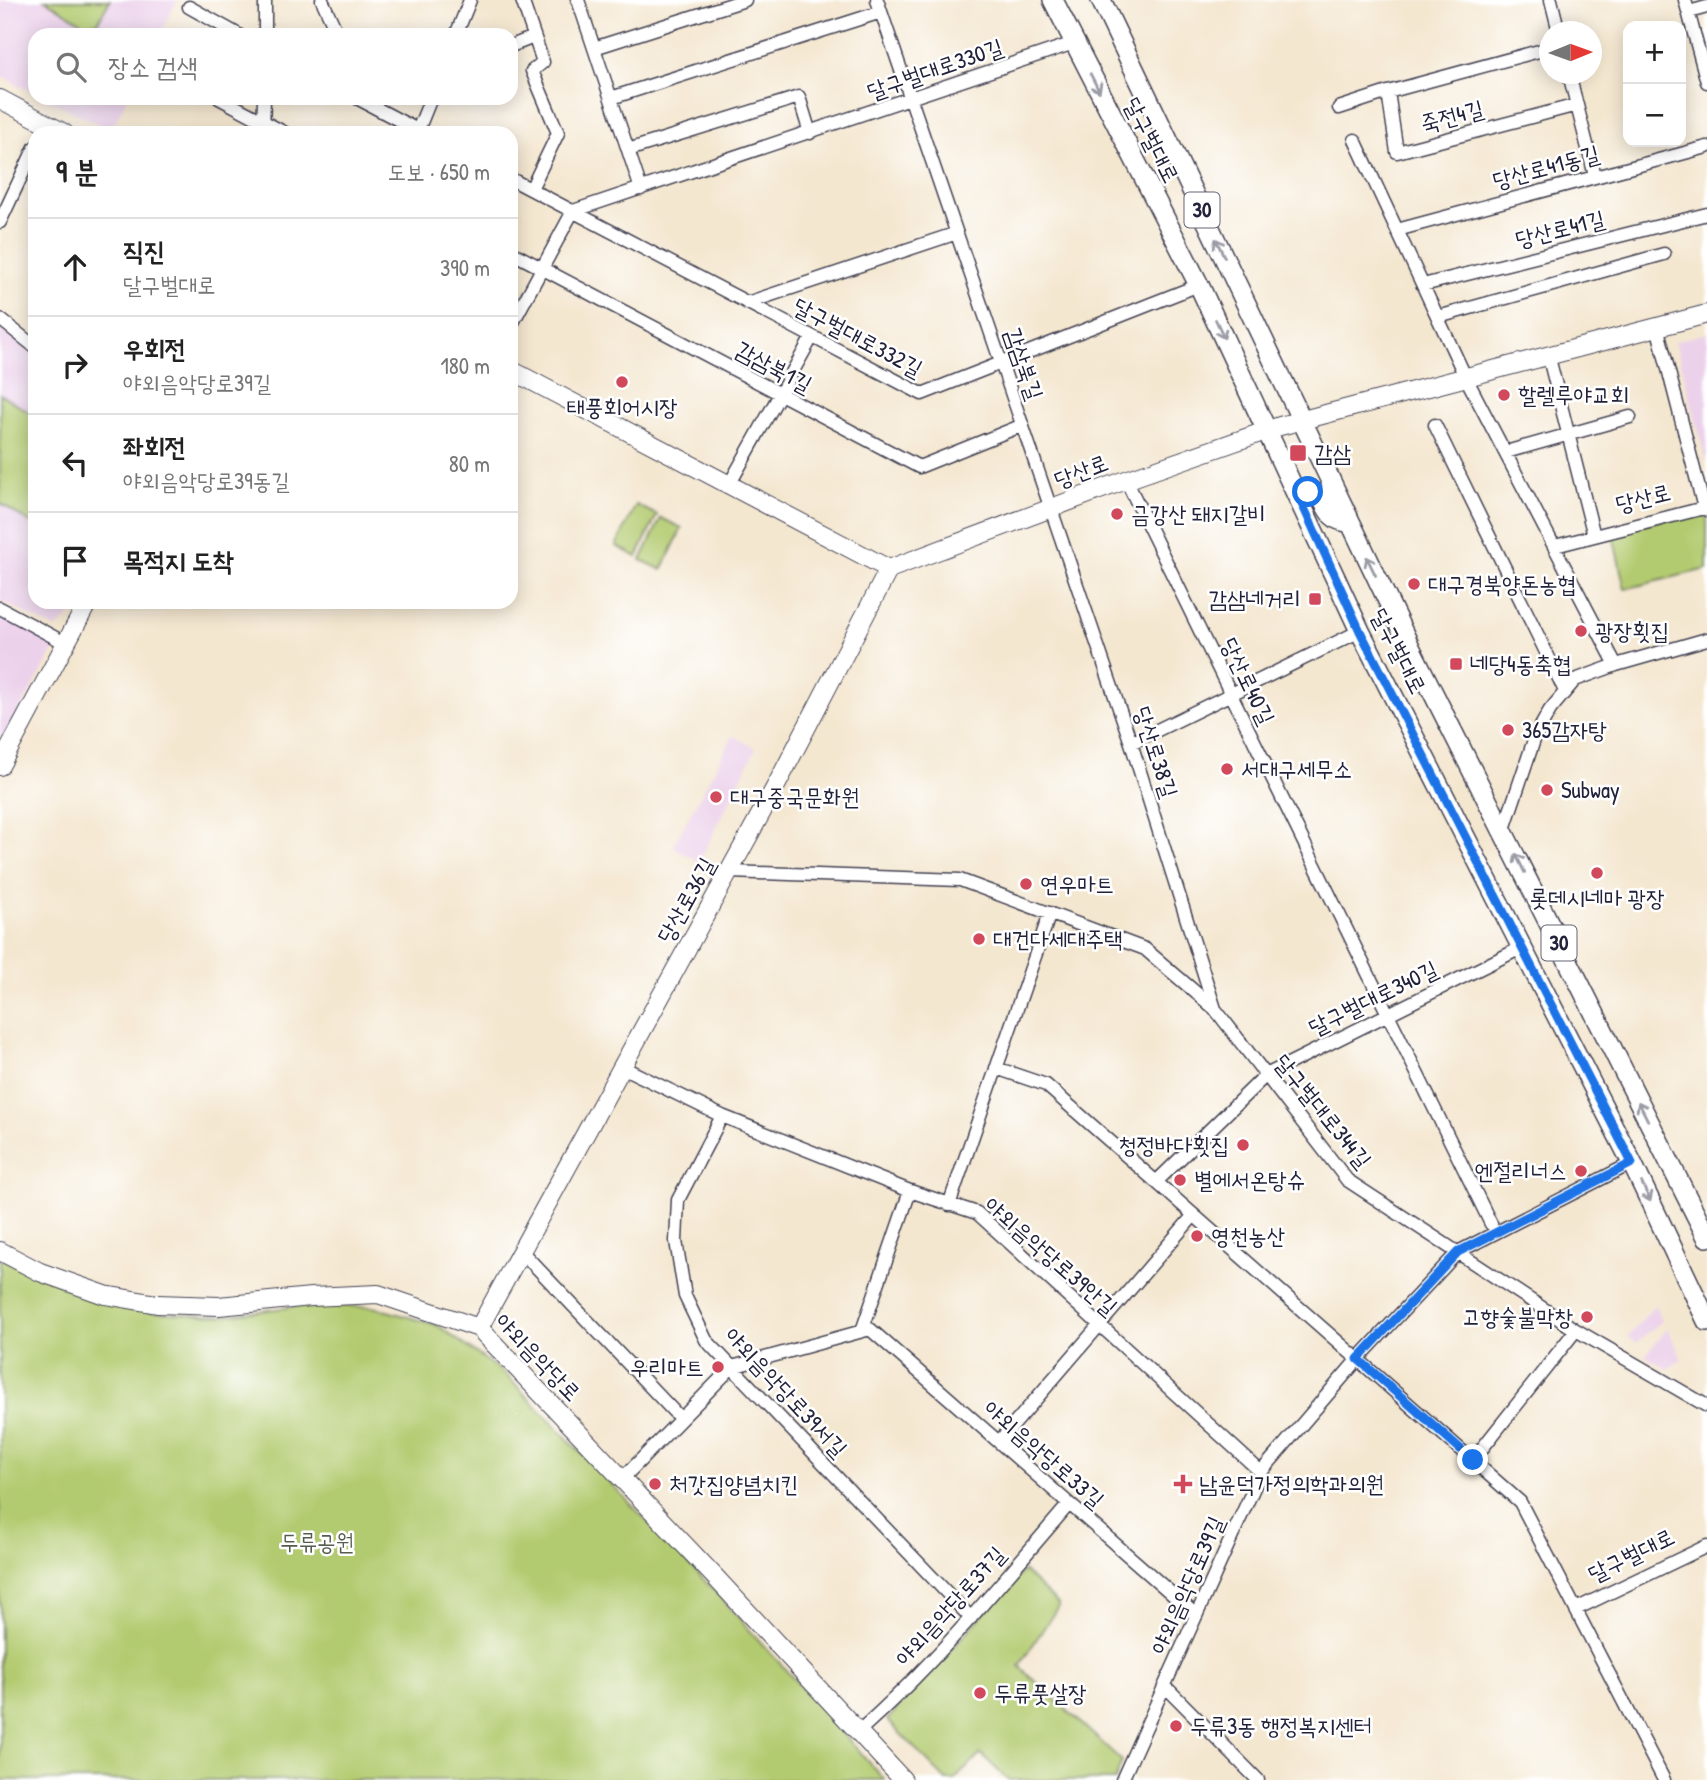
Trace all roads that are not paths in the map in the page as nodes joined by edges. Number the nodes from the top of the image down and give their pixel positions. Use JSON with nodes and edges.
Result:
{"nodes":[{"id":1,"x":265,"y":0,"type":"edge"},
{"id":2,"x":322,"y":0,"type":"edge"},
{"id":3,"x":470,"y":0,"type":"edge"},
{"id":4,"x":522,"y":0,"type":"edge"},
{"id":5,"x":578,"y":0,"type":"edge"},
{"id":6,"x":745,"y":0,"type":"edge"},
{"id":7,"x":1053,"y":0,"type":"edge"},
{"id":8,"x":1101,"y":0,"type":"edge"},
{"id":9,"x":1550,"y":0,"type":"edge"},
{"id":10,"x":879,"y":6,"type":"edge"},
{"id":11,"x":1687,"y":6,"type":"edge"},
{"id":12,"x":189,"y":7,"type":"dead end"},
{"id":13,"x":1707,"y":7,"type":"edge"},
{"id":14,"x":1556,"y":21,"type":"edge"},
{"id":15,"x":226,"y":28,"type":"edge"},
{"id":16,"x":265,"y":28,"type":"edge"},
{"id":17,"x":335,"y":28,"type":"edge"},
{"id":18,"x":459,"y":28,"type":"edge"},
{"id":19,"x":534,"y":37,"type":"junction"},
{"id":20,"x":518,"y":43,"type":"edge"},
{"id":21,"x":1074,"y":43,"type":"junction"},
{"id":22,"x":594,"y":48,"type":"junction"},
{"id":23,"x":1539,"y":51,"type":"edge"},
{"id":24,"x":1707,"y":82,"type":"edge"},
{"id":25,"x":1572,"y":84,"type":"edge"},
{"id":26,"x":1388,"y":92,"type":"junction"},
{"id":27,"x":611,"y":98,"type":"junction"},
{"id":28,"x":0,"y":99,"type":"edge"},
{"id":29,"x":911,"y":99,"type":"junction"},
{"id":30,"x":230,"y":105,"type":"edge"},
{"id":31,"x":264,"y":105,"type":"edge"},
{"id":32,"x":372,"y":105,"type":"edge"},
{"id":33,"x":429,"y":105,"type":"edge"},
{"id":34,"x":1577,"y":105,"type":"junction"},
{"id":35,"x":1339,"y":108,"type":"dead end"},
{"id":36,"x":41,"y":126,"type":"edge"},
{"id":37,"x":261,"y":126,"type":"edge"},
{"id":38,"x":263,"y":126,"type":"edge"},
{"id":39,"x":410,"y":126,"type":"edge"},
{"id":40,"x":423,"y":126,"type":"edge"},
{"id":41,"x":810,"y":133,"type":"junction"},
{"id":42,"x":1355,"y":140,"type":"dead end"},
{"id":43,"x":1707,"y":146,"type":"edge"},
{"id":44,"x":628,"y":150,"type":"junction"},
{"id":45,"x":28,"y":160,"type":"edge"},
{"id":46,"x":1595,"y":176,"type":"junction"},
{"id":47,"x":518,"y":182,"type":"edge"},
{"id":48,"x":531,"y":189,"type":"junction"},
{"id":49,"x":641,"y":189,"type":"junction"},
{"id":50,"x":4,"y":204,"type":"edge"},
{"id":51,"x":573,"y":211,"type":"junction"},
{"id":52,"x":1707,"y":214,"type":"edge"},
{"id":53,"x":0,"y":222,"type":"edge"},
{"id":54,"x":1397,"y":230,"type":"junction"},
{"id":55,"x":957,"y":233,"type":"junction"},
{"id":56,"x":1664,"y":254,"type":"dead end"},
{"id":57,"x":518,"y":256,"type":"edge"},
{"id":58,"x":542,"y":269,"type":"junction"},
{"id":59,"x":1199,"y":285,"type":"junction"},
{"id":60,"x":1423,"y":285,"type":"junction"},
{"id":61,"x":747,"y":303,"type":"junction"},
{"id":62,"x":518,"y":313,"type":"edge"},
{"id":63,"x":1707,"y":313,"type":"edge"},
{"id":64,"x":1438,"y":317,"type":"junction"},
{"id":65,"x":0,"y":319,"type":"edge"},
{"id":66,"x":1657,"y":326,"type":"junction"},
{"id":67,"x":812,"y":337,"type":"junction"},
{"id":68,"x":28,"y":341,"type":"edge"},
{"id":69,"x":1548,"y":354,"type":"junction"},
{"id":70,"x":1001,"y":363,"type":"junction"},
{"id":71,"x":518,"y":374,"type":"edge"},
{"id":72,"x":1465,"y":376,"type":"junction"},
{"id":73,"x":780,"y":394,"type":"junction"},
{"id":74,"x":1630,"y":417,"type":"dead end"},
{"id":75,"x":1303,"y":420,"type":"junction"},
{"id":76,"x":1023,"y":425,"type":"junction"},
{"id":77,"x":1435,"y":425,"type":"dead end"},
{"id":78,"x":1268,"y":430,"type":"junction"},
{"id":79,"x":1569,"y":435,"type":"junction"},
{"id":80,"x":1506,"y":452,"type":"junction"},
{"id":81,"x":1126,"y":480,"type":"junction"},
{"id":82,"x":729,"y":485,"type":"junction"},
{"id":83,"x":1299,"y":497,"type":"junction"},
{"id":84,"x":1051,"y":508,"type":"junction"},
{"id":85,"x":1705,"y":509,"type":"edge"},
{"id":86,"x":1349,"y":522,"type":"junction"},
{"id":87,"x":1594,"y":536,"type":"junction"},
{"id":88,"x":1555,"y":546,"type":"junction"},
{"id":89,"x":889,"y":569,"type":"junction"},
{"id":90,"x":0,"y":608,"type":"edge"},
{"id":91,"x":84,"y":609,"type":"edge"},
{"id":92,"x":1360,"y":631,"type":"junction"},
{"id":93,"x":65,"y":643,"type":"junction"},
{"id":94,"x":1705,"y":643,"type":"edge"},
{"id":95,"x":1616,"y":665,"type":"junction"},
{"id":96,"x":1566,"y":691,"type":"junction"},
{"id":97,"x":1231,"y":694,"type":"junction"},
{"id":98,"x":1131,"y":743,"type":"junction"},
{"id":99,"x":0,"y":766,"type":"edge"},
{"id":100,"x":1504,"y":829,"type":"junction"},
{"id":101,"x":729,"y":872,"type":"junction"},
{"id":102,"x":1050,"y":914,"type":"junction"},
{"id":103,"x":1523,"y":947,"type":"junction"},
{"id":104,"x":1215,"y":1009,"type":"junction"},
{"id":105,"x":1388,"y":1014,"type":"junction"},
{"id":106,"x":622,"y":1067,"type":"junction"},
{"id":107,"x":996,"y":1068,"type":"junction"},
{"id":108,"x":1266,"y":1075,"type":"junction"},
{"id":109,"x":722,"y":1116,"type":"junction"},
{"id":110,"x":1632,"y":1163,"type":"junction"},
{"id":111,"x":1156,"y":1182,"type":"junction"},
{"id":112,"x":910,"y":1191,"type":"junction"},
{"id":113,"x":948,"y":1205,"type":"junction"},
{"id":114,"x":1194,"y":1215,"type":"junction"},
{"id":115,"x":1491,"y":1224,"type":"dead end"},
{"id":116,"x":1707,"y":1237,"type":"edge"},
{"id":117,"x":0,"y":1251,"type":"edge"},
{"id":118,"x":522,"y":1251,"type":"junction"},
{"id":119,"x":1458,"y":1252,"type":"junction"},
{"id":120,"x":1707,"y":1321,"type":"edge"},
{"id":121,"x":1099,"y":1325,"type":"junction"},
{"id":122,"x":480,"y":1328,"type":"junction"},
{"id":123,"x":1576,"y":1330,"type":"junction"},
{"id":124,"x":862,"y":1331,"type":"junction"},
{"id":125,"x":1358,"y":1359,"type":"junction"},
{"id":126,"x":732,"y":1367,"type":"junction"},
{"id":127,"x":1707,"y":1406,"type":"edge"},
{"id":128,"x":681,"y":1419,"type":"junction"},
{"id":129,"x":999,"y":1442,"type":"junction"},
{"id":130,"x":1473,"y":1460,"type":"junction"},
{"id":131,"x":1261,"y":1472,"type":"junction"},
{"id":132,"x":622,"y":1479,"type":"junction"},
{"id":133,"x":1069,"y":1504,"type":"junction"},
{"id":134,"x":1707,"y":1546,"type":"edge"},
{"id":135,"x":1576,"y":1609,"type":"junction"},
{"id":136,"x":1196,"y":1615,"type":"junction"},
{"id":137,"x":971,"y":1618,"type":"junction"},
{"id":138,"x":1164,"y":1686,"type":"junction"},
{"id":139,"x":858,"y":1732,"type":"junction"},
{"id":140,"x":903,"y":1780,"type":"edge"},
{"id":141,"x":1122,"y":1780,"type":"edge"},
{"id":142,"x":1258,"y":1780,"type":"edge"},
{"id":143,"x":1664,"y":1780,"type":"edge"}],
"edges":[{"from":1,"to":16,"type":"street"},
{"from":2,"to":17,"type":"street"},
{"from":3,"to":18,"type":"street"},
{"from":4,"to":19,"type":"street"},
{"from":5,"to":22,"type":"street"},
{"from":6,"to":22,"type":"street"},
{"from":7,"to":21,"type":"main road","name":"달구벌대로","number":"30"},
{"from":75,"to":8,"type":"main road","name":"달구벌대로","number":"30","one_way":true},
{"from":9,"to":14,"type":"street"},
{"from":10,"to":27,"type":"street","name":"감삼북길"},
{"from":10,"to":29,"type":"street","name":"감삼북길"},
{"from":11,"to":13,"type":"street"},
{"from":11,"to":24,"type":"street"},
{"from":12,"to":15,"type":"street"},
{"from":19,"to":20,"type":"street"},
{"from":19,"to":48,"type":"street"},
{"from":21,"to":29,"type":"street","name":"달구벌대로330길"},
{"from":21,"to":59,"type":"main road","name":"달구벌대로","number":"30","one_way":true},
{"from":22,"to":27,"type":"street"},
{"from":23,"to":26,"type":"street"},
{"from":25,"to":34,"type":"street"},
{"from":26,"to":34,"type":"street","name":"죽전4길"},
{"from":26,"to":35,"type":"street"},
{"from":27,"to":44,"type":"street"},
{"from":28,"to":36,"type":"main road"},
{"from":29,"to":41,"type":"street","name":"달구벌대로330길"},
{"from":29,"to":55,"type":"street","name":"감삼북길"},
{"from":30,"to":37,"type":"street"},
{"from":31,"to":38,"type":"street"},
{"from":32,"to":39,"type":"street"},
{"from":33,"to":40,"type":"street"},
{"from":34,"to":46,"type":"street"},
{"from":41,"to":44,"type":"street"},
{"from":41,"to":49,"type":"street","name":"달구벌대로330길"},
{"from":42,"to":54,"type":"street"},
{"from":43,"to":46,"type":"street","name":"당산로41동길"},
{"from":44,"to":49,"type":"street"},
{"from":45,"to":50,"type":"street"},
{"from":46,"to":54,"type":"street","name":"당산로41동길"},
{"from":47,"to":48,"type":"street","name":"달구벌대로332길"},
{"from":48,"to":51,"type":"street","name":"달구벌대로332길"},
{"from":49,"to":51,"type":"street"},
{"from":50,"to":53,"type":"street"},
{"from":51,"to":58,"type":"street"},
{"from":51,"to":61,"type":"street","name":"달구벌대로332길"},
{"from":52,"to":60,"type":"street","name":"당산로41길"},
{"from":54,"to":60,"type":"street"},
{"from":55,"to":61,"type":"street"},
{"from":55,"to":70,"type":"street","name":"감삼북길"},
{"from":56,"to":64,"type":"street"},
{"from":57,"to":58,"type":"street","name":"감삼북1길"},
{"from":58,"to":62,"type":"street"},
{"from":58,"to":73,"type":"street","name":"감삼북1길"},
{"from":59,"to":70,"type":"street","name":"달구벌대로332길"},
{"from":59,"to":78,"type":"main road","name":"달구벌대로","number":"30","one_way":true},
{"from":60,"to":64,"type":"street"},
{"from":61,"to":67,"type":"street","name":"달구벌대로332길"},
{"from":63,"to":66,"type":"main road","name":"당산로"},
{"from":64,"to":72,"type":"street"},
{"from":65,"to":68,"type":"street"},
{"from":66,"to":69,"type":"main road","name":"당산로"},
{"from":66,"to":85,"type":"street","name":"당산로"},
{"from":67,"to":70,"type":"street","name":"달구벌대로332길"},
{"from":67,"to":73,"type":"street"},
{"from":69,"to":72,"type":"main road","name":"당산로"},
{"from":69,"to":79,"type":"street","name":"당산로"},
{"from":70,"to":76,"type":"street","name":"감삼북길"},
{"from":71,"to":82,"type":"main road"},
{"from":72,"to":75,"type":"main road","name":"당산로"},
{"from":72,"to":80,"type":"street"},
{"from":73,"to":76,"type":"street","name":"감삼북1길"},
{"from":73,"to":82,"type":"street"},
{"from":74,"to":79,"type":"street"},
{"from":75,"to":78,"type":"main road","name":"당산로"},
{"from":75,"to":86,"type":"main road","name":"달구벌대로","number":"30"},
{"from":76,"to":84,"type":"street","name":"감삼북길"},
{"from":77,"to":96,"type":"street"},
{"from":78,"to":81,"type":"main road","name":"당산로"},
{"from":78,"to":83,"type":"main road","name":"달구벌대로","number":"30"},
{"from":79,"to":80,"type":"street"},
{"from":79,"to":87,"type":"street","name":"당산로"},
{"from":80,"to":88,"type":"street"},
{"from":81,"to":84,"type":"main road","name":"당산로"},
{"from":81,"to":97,"type":"street","name":"당산로40길"},
{"from":82,"to":89,"type":"main road"},
{"from":83,"to":86,"type":"main road"},
{"from":83,"to":92,"type":"main road","name":"달구벌대로","number":"30"},
{"from":84,"to":89,"type":"main road","name":"당산로"},
{"from":84,"to":98,"type":"street","name":"당산로38길"},
{"from":85,"to":87,"type":"street","name":"당산로"},
{"from":100,"to":86,"type":"main road","name":"달구벌대로","number":"30","one_way":true},
{"from":87,"to":88,"type":"street","name":"당산로"},
{"from":88,"to":95,"type":"street"},
{"from":89,"to":101,"type":"main road","name":"당산로36길"},
{"from":90,"to":93,"type":"street"},
{"from":91,"to":93,"type":"main road"},
{"from":92,"to":97,"type":"street"},
{"from":92,"to":103,"type":"main road","name":"달구벌대로","number":"30"},
{"from":93,"to":99,"type":"main road"},
{"from":94,"to":95,"type":"street"},
{"from":95,"to":96,"type":"street"},
{"from":96,"to":100,"type":"street"},
{"from":97,"to":98,"type":"street"},
{"from":97,"to":105,"type":"street","name":"당산로40길"},
{"from":98,"to":104,"type":"street","name":"당산로38길"},
{"from":116,"to":100,"type":"main road","name":"달구벌대로","number":"30","one_way":true},
{"from":101,"to":102,"type":"street","name":"달구벌대로344길"},
{"from":101,"to":106,"type":"main road","name":"당산로36길"},
{"from":102,"to":104,"type":"street","name":"달구벌대로344길"},
{"from":102,"to":107,"type":"street"},
{"from":103,"to":105,"type":"street","name":"달구벌대로340길"},
{"from":103,"to":110,"type":"main road","name":"달구벌대로","number":"30"},
{"from":104,"to":108,"type":"street","name":"달구벌대로344길"},
{"from":105,"to":108,"type":"street","name":"달구벌대로340길"},
{"from":105,"to":115,"type":"street"},
{"from":106,"to":109,"type":"street","name":"야외음악당로39안길"},
{"from":106,"to":118,"type":"main road","name":"당산로36길"},
{"from":107,"to":111,"type":"street"},
{"from":107,"to":113,"type":"street"},
{"from":108,"to":111,"type":"street","name":"달구벌대로340길"},
{"from":108,"to":119,"type":"street","name":"달구벌대로344길"},
{"from":109,"to":112,"type":"street","name":"야외음악당로39안길"},
{"from":109,"to":126,"type":"street","name":"야외음악당로39서길"},
{"from":110,"to":119,"type":"street","name":"야외음악당로39길"},
{"from":110,"to":120,"type":"main road","name":"달구벌대로","number":"30","one_way":true},
{"from":111,"to":114,"type":"street"},
{"from":112,"to":113,"type":"street","name":"야외음악당로39안길"},
{"from":112,"to":124,"type":"street"},
{"from":113,"to":121,"type":"street","name":"야외음악당로39안길"},
{"from":114,"to":121,"type":"street"},
{"from":114,"to":125,"type":"street"},
{"from":117,"to":122,"type":"main road","name":"야외음악당로"},
{"from":118,"to":122,"type":"main road","name":"당산로36길"},
{"from":118,"to":128,"type":"street"},
{"from":119,"to":123,"type":"street","name":"달구벌대로344길"},
{"from":119,"to":125,"type":"street","name":"야외음악당로39길"},
{"from":121,"to":129,"type":"street"},
{"from":121,"to":131,"type":"street","name":"야외음악당로39안길"},
{"from":122,"to":132,"type":"main road","name":"야외음악당로"},
{"from":123,"to":127,"type":"street","name":"달구벌대로344길"},
{"from":123,"to":130,"type":"street"},
{"from":124,"to":126,"type":"street"},
{"from":124,"to":129,"type":"street","name":"야외음악당로33길"},
{"from":125,"to":130,"type":"street"},
{"from":125,"to":131,"type":"street","name":"야외음악당로39길"},
{"from":126,"to":128,"type":"street"},
{"from":126,"to":137,"type":"street","name":"야외음악당로39서길"},
{"from":128,"to":132,"type":"street"},
{"from":129,"to":133,"type":"street","name":"야외음악당로33길"},
{"from":130,"to":135,"type":"street"},
{"from":131,"to":136,"type":"street","name":"야외음악당로39길"},
{"from":132,"to":139,"type":"main road","name":"야외음악당로"},
{"from":133,"to":136,"type":"street","name":"야외음악당로33길"},
{"from":133,"to":137,"type":"street","name":"야외음악당로37길"},
{"from":134,"to":135,"type":"street","name":"달구벌대로"},
{"from":135,"to":143,"type":"street"},
{"from":136,"to":138,"type":"street","name":"야외음악당로39길"},
{"from":137,"to":139,"type":"street","name":"야외음악당로37길"},
{"from":138,"to":141,"type":"street","name":"야외음악당로39길"},
{"from":138,"to":142,"type":"street"},
{"from":139,"to":140,"type":"main road","name":"야외음악당로"}]}
